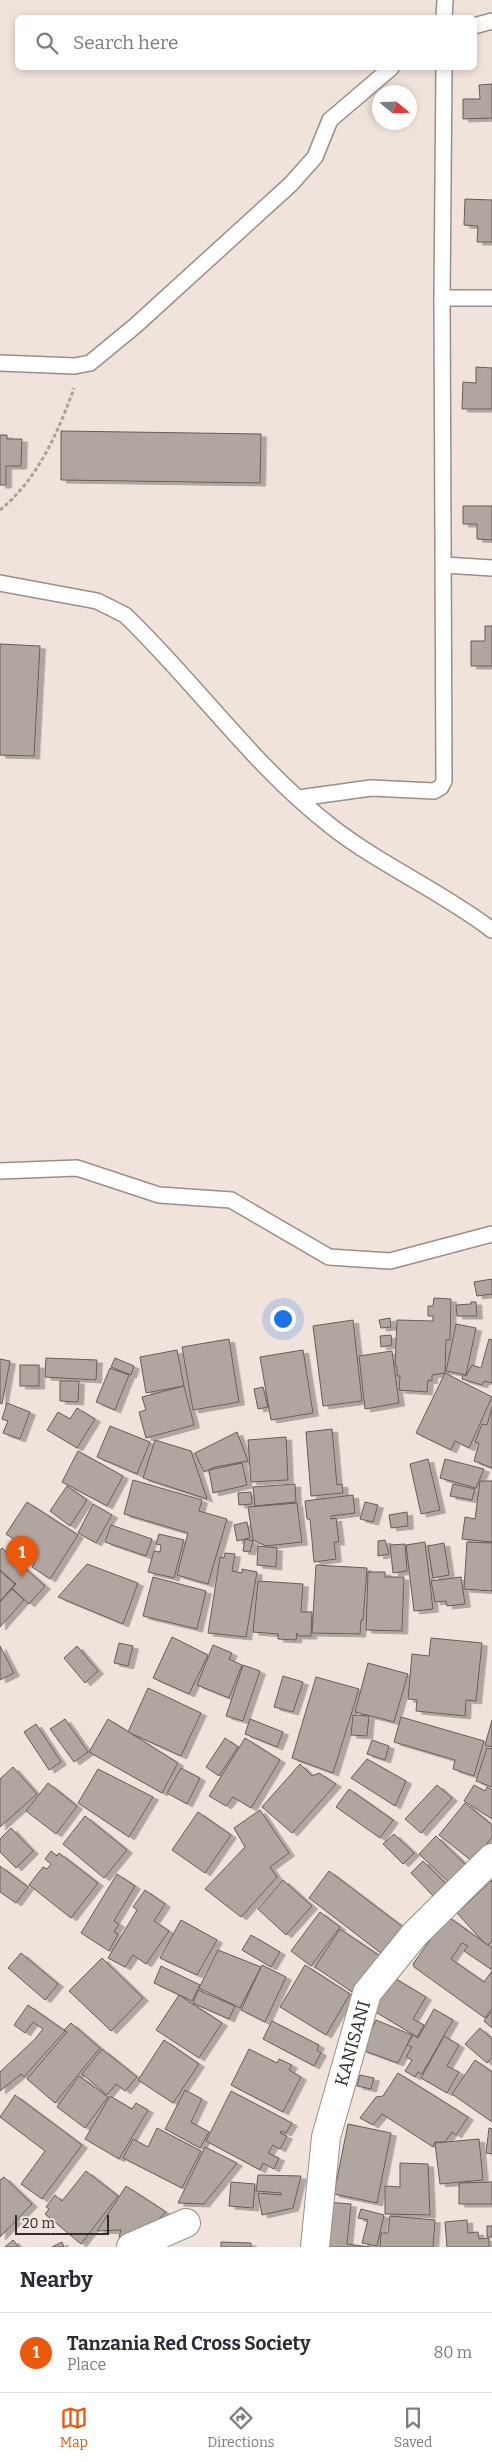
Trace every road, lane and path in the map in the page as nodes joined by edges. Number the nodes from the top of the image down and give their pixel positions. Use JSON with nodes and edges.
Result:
{"nodes":[{"id":1,"x":444,"y":0,"type":"edge"},
{"id":2,"x":444,"y":15,"type":"edge"},
{"id":3,"x":492,"y":21,"type":"edge"},
{"id":4,"x":477,"y":25,"type":"edge"},
{"id":5,"x":389,"y":70,"type":"edge"},
{"id":6,"x":444,"y":70,"type":"edge"},
{"id":7,"x":442,"y":298,"type":"junction"},
{"id":8,"x":492,"y":298,"type":"edge"},
{"id":9,"x":0,"y":363,"type":"edge"},
{"id":10,"x":82,"y":366,"type":"junction"},
{"id":11,"x":0,"y":510,"type":"edge"},
{"id":12,"x":444,"y":565,"type":"junction"},
{"id":13,"x":492,"y":568,"type":"edge"},
{"id":14,"x":0,"y":583,"type":"edge"},
{"id":15,"x":299,"y":798,"type":"junction"},
{"id":16,"x":492,"y":930,"type":"edge"},
{"id":17,"x":0,"y":1171,"type":"edge"},
{"id":18,"x":492,"y":1234,"type":"edge"},
{"id":19,"x":492,"y":1858,"type":"edge"},
{"id":20,"x":186,"y":2223,"type":"dead end"},
{"id":21,"x":131,"y":2247,"type":"edge"},
{"id":22,"x":315,"y":2247,"type":"edge"}],
"edges":[{"from":1,"to":2,"type":"lane"},
{"from":3,"to":4,"type":"lane"},
{"from":5,"to":10,"type":"lane"},
{"from":6,"to":7,"type":"lane"},
{"from":7,"to":8,"type":"lane"},
{"from":7,"to":12,"type":"lane"},
{"from":9,"to":10,"type":"lane"},
{"from":10,"to":11,"type":"path"},
{"from":12,"to":13,"type":"lane"},
{"from":12,"to":15,"type":"lane"},
{"from":14,"to":15,"type":"lane"},
{"from":15,"to":16,"type":"lane"},
{"from":17,"to":18,"type":"lane"},
{"from":19,"to":22,"type":"street","name":"KANISANI"},
{"from":20,"to":21,"type":"street"}]}
